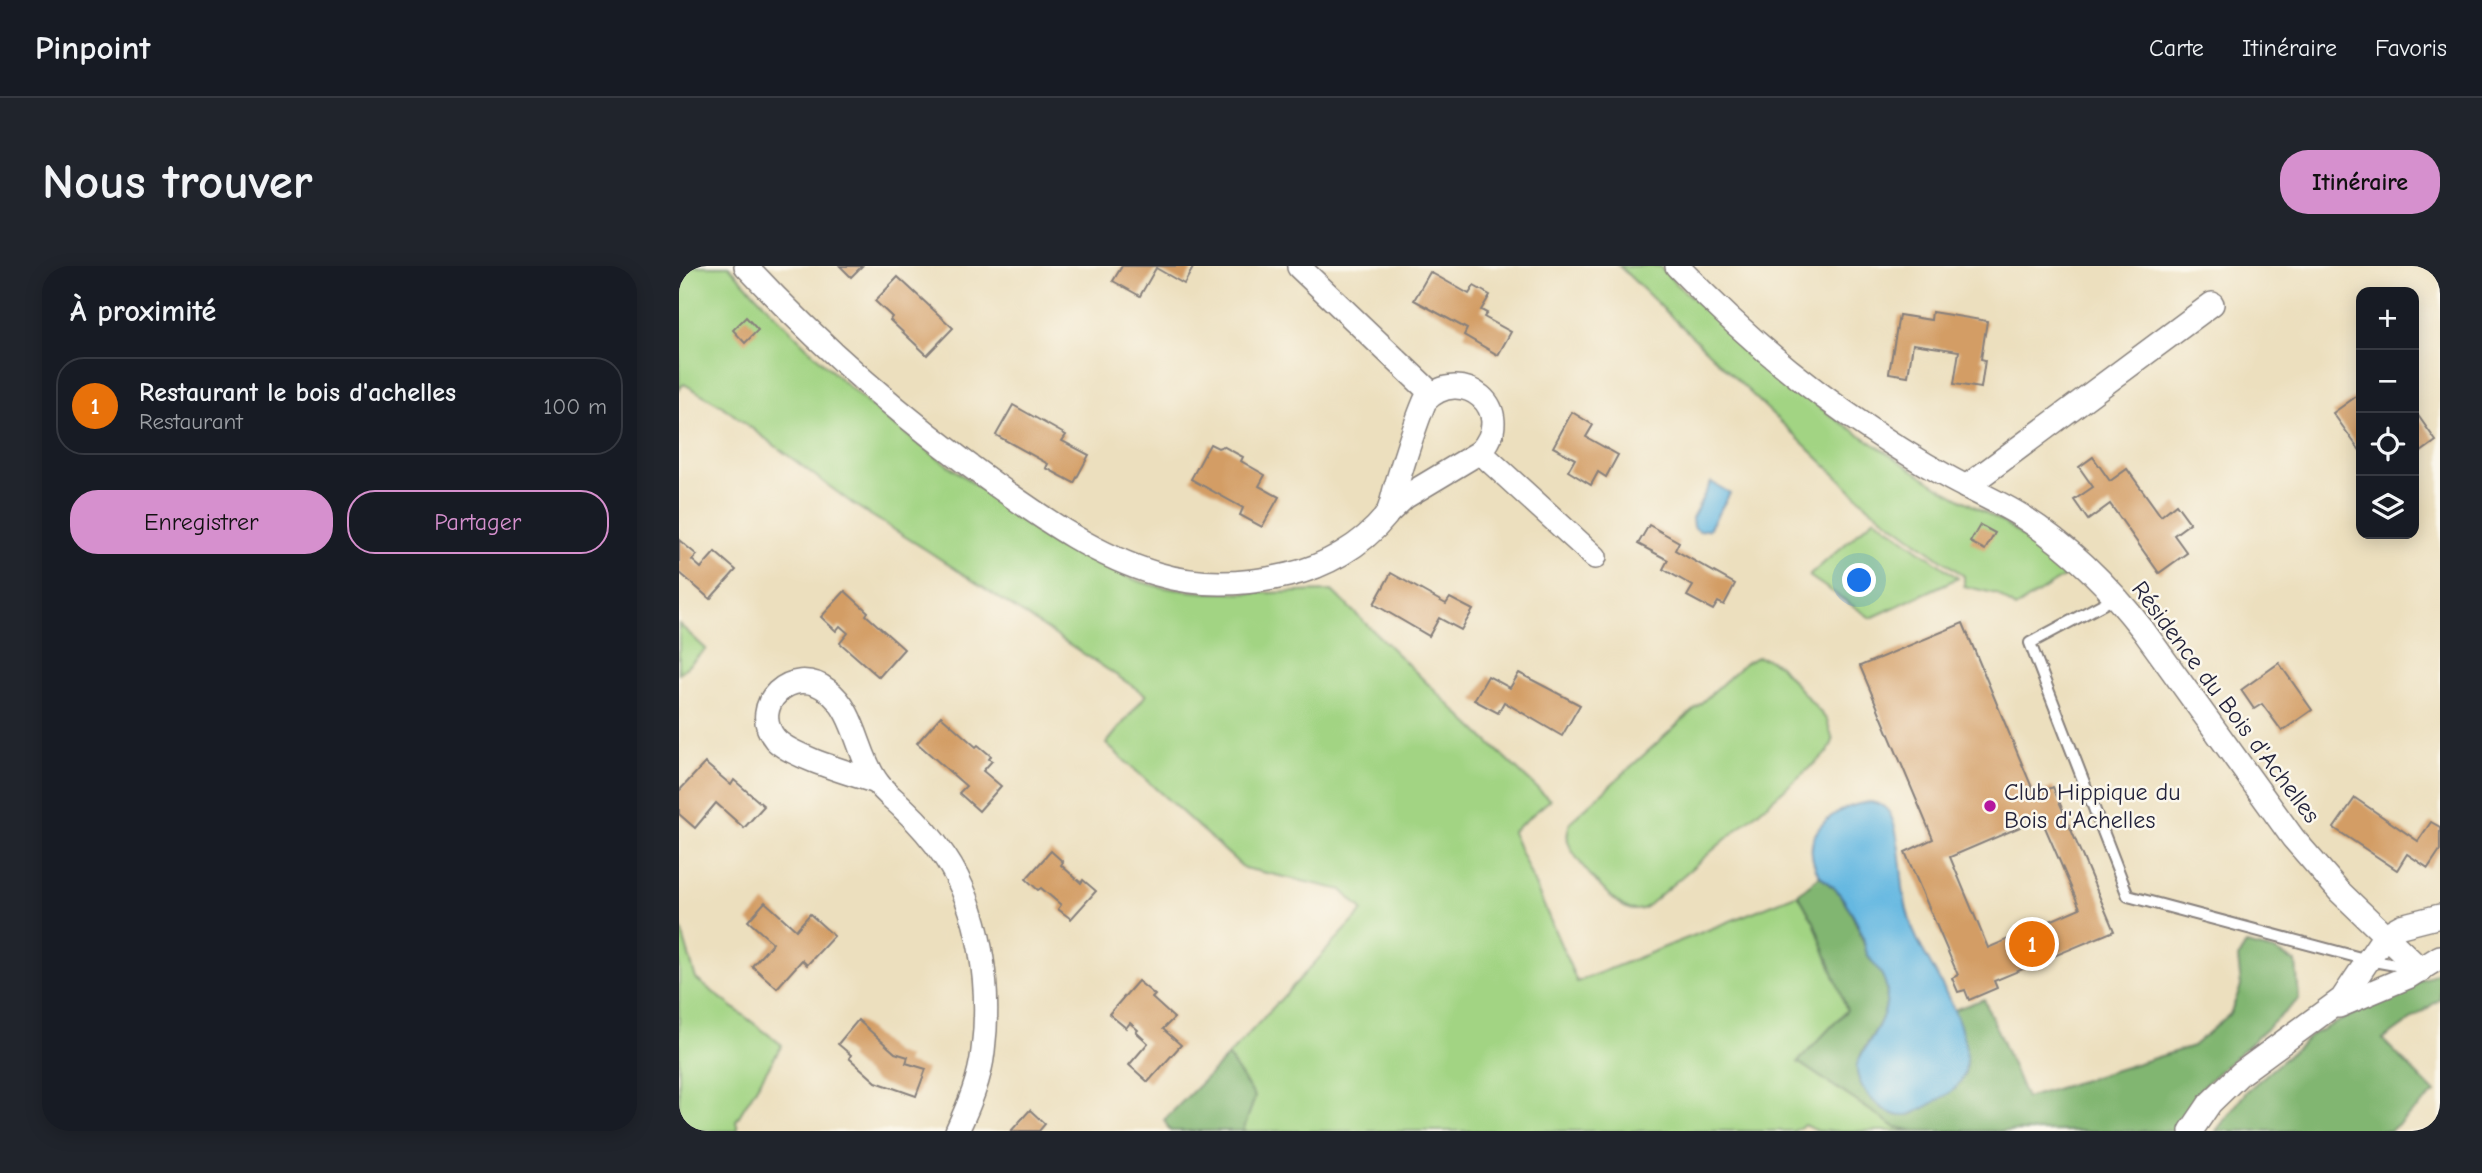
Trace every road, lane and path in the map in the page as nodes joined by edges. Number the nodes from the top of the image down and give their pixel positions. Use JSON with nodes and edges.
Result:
{"nodes":[{"id":1,"x":746,"y":266,"type":"edge"},
{"id":2,"x":1677,"y":266,"type":"edge"},
{"id":3,"x":1299,"y":267,"type":"edge"},
{"id":4,"x":2212,"y":304,"type":"dead end"},
{"id":5,"x":1432,"y":394,"type":"junction"},
{"id":6,"x":1480,"y":452,"type":"junction"},
{"id":7,"x":1966,"y":487,"type":"junction"},
{"id":8,"x":1387,"y":514,"type":"junction"},
{"id":9,"x":1595,"y":557,"type":"dead end"},
{"id":10,"x":2116,"y":597,"type":"junction"},
{"id":11,"x":877,"y":782,"type":"junction"},
{"id":12,"x":2440,"y":916,"type":"edge"},
{"id":13,"x":2385,"y":935,"type":"junction"},
{"id":14,"x":2368,"y":960,"type":"junction"},
{"id":15,"x":2430,"y":964,"type":"edge"},
{"id":16,"x":2329,"y":1011,"type":"junction"},
{"id":17,"x":957,"y":1131,"type":"edge"},
{"id":18,"x":2191,"y":1131,"type":"edge"}],
"edges":[{"from":1,"to":8,"type":"street"},
{"from":2,"to":7,"type":"street","name":"Résidence du Bois d'Achelles"},
{"from":3,"to":5,"type":"street"},
{"from":4,"to":7,"type":"street"},
{"from":5,"to":6,"type":"street"},
{"from":5,"to":8,"type":"street"},
{"from":6,"to":8,"type":"street"},
{"from":6,"to":9,"type":"street"},
{"from":7,"to":10,"type":"street","name":"Résidence du Bois d'Achelles"},
{"from":10,"to":13,"type":"street","name":"Résidence du Bois d'Achelles"},
{"from":10,"to":14,"type":"lane"},
{"from":11,"to":11,"type":"street"},
{"from":11,"to":17,"type":"street"},
{"from":12,"to":13,"type":"street"},
{"from":13,"to":14,"type":"street"},
{"from":13,"to":15,"type":"street","name":"Résidence du Bois d'Achelles"},
{"from":14,"to":15,"type":"lane"},
{"from":14,"to":16,"type":"street"},
{"from":15,"to":16,"type":"street"},
{"from":16,"to":18,"type":"street"}]}
